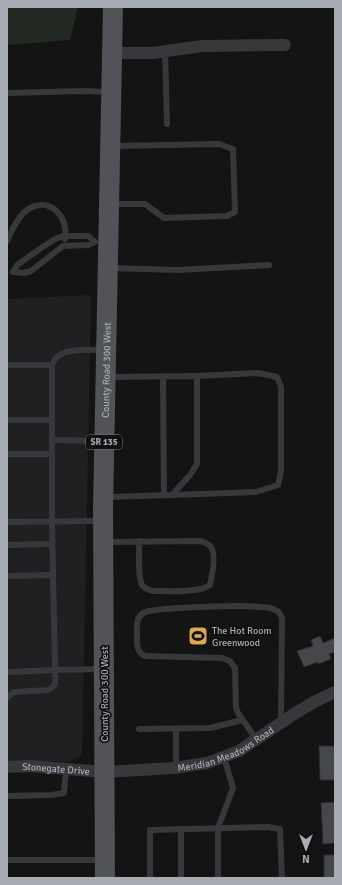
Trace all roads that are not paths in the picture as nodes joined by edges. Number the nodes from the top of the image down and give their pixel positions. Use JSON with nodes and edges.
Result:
{"nodes":[{"id":1,"x":113,"y":7,"type":"edge"},
{"id":2,"x":285,"y":45,"type":"dead end"},
{"id":3,"x":165,"y":50,"type":"junction"},
{"id":4,"x":112,"y":53,"type":"junction"},
{"id":5,"x":112,"y":92,"type":"junction"},
{"id":6,"x":7,"y":93,"type":"edge"},
{"id":7,"x":167,"y":124,"type":"dead end"},
{"id":8,"x":111,"y":146,"type":"junction"},
{"id":9,"x":109,"y":204,"type":"junction"},
{"id":10,"x":65,"y":236,"type":"junction"},
{"id":11,"x":7,"y":241,"type":"edge"},
{"id":12,"x":102,"y":242,"type":"junction"},
{"id":13,"x":63,"y":246,"type":"junction"},
{"id":14,"x":269,"y":265,"type":"dead end"},
{"id":15,"x":108,"y":268,"type":"junction"},
{"id":16,"x":10,"y":273,"type":"edge"},
{"id":17,"x":106,"y":350,"type":"junction"},
{"id":18,"x":7,"y":365,"type":"edge"},
{"id":19,"x":52,"y":365,"type":"junction"},
{"id":20,"x":163,"y":376,"type":"junction"},
{"id":21,"x":197,"y":376,"type":"junction"},
{"id":22,"x":105,"y":377,"type":"junction"},
{"id":23,"x":7,"y":420,"type":"edge"},
{"id":24,"x":52,"y":420,"type":"junction"},
{"id":25,"x":52,"y":440,"type":"junction"},
{"id":26,"x":104,"y":441,"type":"junction"},
{"id":27,"x":7,"y":454,"type":"edge"},
{"id":28,"x":52,"y":454,"type":"junction"},
{"id":29,"x":164,"y":495,"type":"junction"},
{"id":30,"x":172,"y":495,"type":"junction"},
{"id":31,"x":103,"y":497,"type":"junction"},
{"id":32,"x":52,"y":521,"type":"junction"},
{"id":33,"x":103,"y":521,"type":"junction"},
{"id":34,"x":7,"y":522,"type":"edge"},
{"id":35,"x":139,"y":541,"type":"junction"},
{"id":36,"x":103,"y":542,"type":"junction"},
{"id":37,"x":52,"y":544,"type":"junction"},
{"id":38,"x":7,"y":545,"type":"edge"},
{"id":39,"x":53,"y":575,"type":"junction"},
{"id":40,"x":7,"y":576,"type":"edge"},
{"id":41,"x":104,"y":669,"type":"junction"},
{"id":42,"x":55,"y":670,"type":"junction"},
{"id":43,"x":7,"y":672,"type":"edge"},
{"id":44,"x":335,"y":692,"type":"edge"},
{"id":45,"x":7,"y":698,"type":"edge"},
{"id":46,"x":242,"y":720,"type":"junction"},
{"id":47,"x":281,"y":723,"type":"junction"},
{"id":48,"x":139,"y":729,"type":"dead end"},
{"id":49,"x":176,"y":729,"type":"junction"},
{"id":50,"x":256,"y":740,"type":"junction"},
{"id":51,"x":224,"y":757,"type":"junction"},
{"id":52,"x":7,"y":767,"type":"edge"},
{"id":53,"x":176,"y":768,"type":"junction"},
{"id":54,"x":66,"y":769,"type":"junction"},
{"id":55,"x":105,"y":772,"type":"junction"},
{"id":56,"x":7,"y":796,"type":"edge"},
{"id":57,"x":218,"y":828,"type":"junction"},
{"id":58,"x":181,"y":829,"type":"junction"},
{"id":59,"x":7,"y":860,"type":"edge"},
{"id":60,"x":105,"y":869,"type":"edge"},
{"id":61,"x":150,"y":878,"type":"edge"},
{"id":62,"x":181,"y":878,"type":"edge"},
{"id":63,"x":218,"y":878,"type":"edge"},
{"id":64,"x":282,"y":878,"type":"edge"}],
"edges":[{"from":1,"to":4,"type":"main road","name":"County Road 300 West","number":"SR 135"},
{"from":2,"to":3,"type":"street"},
{"from":3,"to":4,"type":"street"},
{"from":3,"to":7,"type":"lane"},
{"from":4,"to":5,"type":"main road","name":"County Road 300 West","number":"SR 135"},
{"from":5,"to":6,"type":"lane"},
{"from":5,"to":8,"type":"main road","name":"County Road 300 West","number":"SR 135"},
{"from":8,"to":9,"type":"main road","name":"County Road 300 West","number":"SR 135"},
{"from":8,"to":9,"type":"lane"},
{"from":9,"to":12,"type":"main road","name":"County Road 300 West","number":"SR 135"},
{"from":10,"to":11,"type":"lane"},
{"from":10,"to":12,"type":"lane"},
{"from":10,"to":13,"type":"lane"},
{"from":10,"to":16,"type":"lane"},
{"from":12,"to":13,"type":"lane"},
{"from":12,"to":15,"type":"main road","name":"County Road 300 West","number":"SR 135"},
{"from":13,"to":16,"type":"lane"},
{"from":14,"to":15,"type":"lane"},
{"from":15,"to":17,"type":"main road","name":"County Road 300 West","number":"SR 135"},
{"from":17,"to":19,"type":"lane"},
{"from":17,"to":22,"type":"main road","name":"County Road 300 West","number":"SR 135"},
{"from":18,"to":19,"type":"lane"},
{"from":19,"to":24,"type":"lane"},
{"from":20,"to":21,"type":"lane"},
{"from":20,"to":22,"type":"lane"},
{"from":20,"to":29,"type":"lane"},
{"from":21,"to":30,"type":"lane"},
{"from":21,"to":30,"type":"lane"},
{"from":22,"to":26,"type":"main road","name":"County Road 300 West","number":"SR 135"},
{"from":23,"to":24,"type":"lane"},
{"from":24,"to":25,"type":"lane"},
{"from":25,"to":26,"type":"lane"},
{"from":25,"to":28,"type":"lane"},
{"from":26,"to":31,"type":"main road","name":"County Road 300 West","number":"SR 135"},
{"from":27,"to":28,"type":"lane"},
{"from":28,"to":32,"type":"lane"},
{"from":29,"to":30,"type":"lane"},
{"from":29,"to":31,"type":"lane"},
{"from":31,"to":33,"type":"main road","name":"County Road 300 West","number":"SR 135"},
{"from":32,"to":33,"type":"lane"},
{"from":32,"to":34,"type":"lane"},
{"from":32,"to":37,"type":"lane"},
{"from":33,"to":36,"type":"main road","name":"County Road 300 West","number":"SR 135"},
{"from":35,"to":35,"type":"lane"},
{"from":35,"to":36,"type":"lane"},
{"from":36,"to":41,"type":"main road","name":"County Road 300 West","number":"SR 135"},
{"from":37,"to":38,"type":"lane"},
{"from":37,"to":39,"type":"lane"},
{"from":39,"to":40,"type":"lane"},
{"from":39,"to":42,"type":"lane"},
{"from":41,"to":42,"type":"lane"},
{"from":41,"to":55,"type":"main road","name":"County Road 300 West","number":"SR 135"},
{"from":42,"to":43,"type":"lane"},
{"from":42,"to":45,"type":"lane"},
{"from":44,"to":47,"type":"street","name":"Meridian Meadows Road"},
{"from":46,"to":47,"type":"lane"},
{"from":46,"to":49,"type":"lane"},
{"from":46,"to":50,"type":"lane"},
{"from":47,"to":50,"type":"street","name":"Meridian Meadows Road"},
{"from":48,"to":49,"type":"lane"},
{"from":49,"to":53,"type":"lane"},
{"from":50,"to":51,"type":"street","name":"Meridian Meadows Road"},
{"from":51,"to":53,"type":"street","name":"Meridian Meadows Road"},
{"from":51,"to":57,"type":"lane"},
{"from":52,"to":54,"type":"street","name":"Stonegate Drive"},
{"from":53,"to":55,"type":"street","name":"Meridian Meadows Road"},
{"from":54,"to":55,"type":"street","name":"Stonegate Drive"},
{"from":54,"to":56,"type":"lane"},
{"from":55,"to":60,"type":"main road","name":"County Road 300 West","number":"SR 135"},
{"from":57,"to":58,"type":"lane"},
{"from":57,"to":63,"type":"lane"},
{"from":57,"to":64,"type":"lane"},
{"from":58,"to":61,"type":"lane"},
{"from":58,"to":62,"type":"lane"},
{"from":59,"to":60,"type":"lane"}]}
